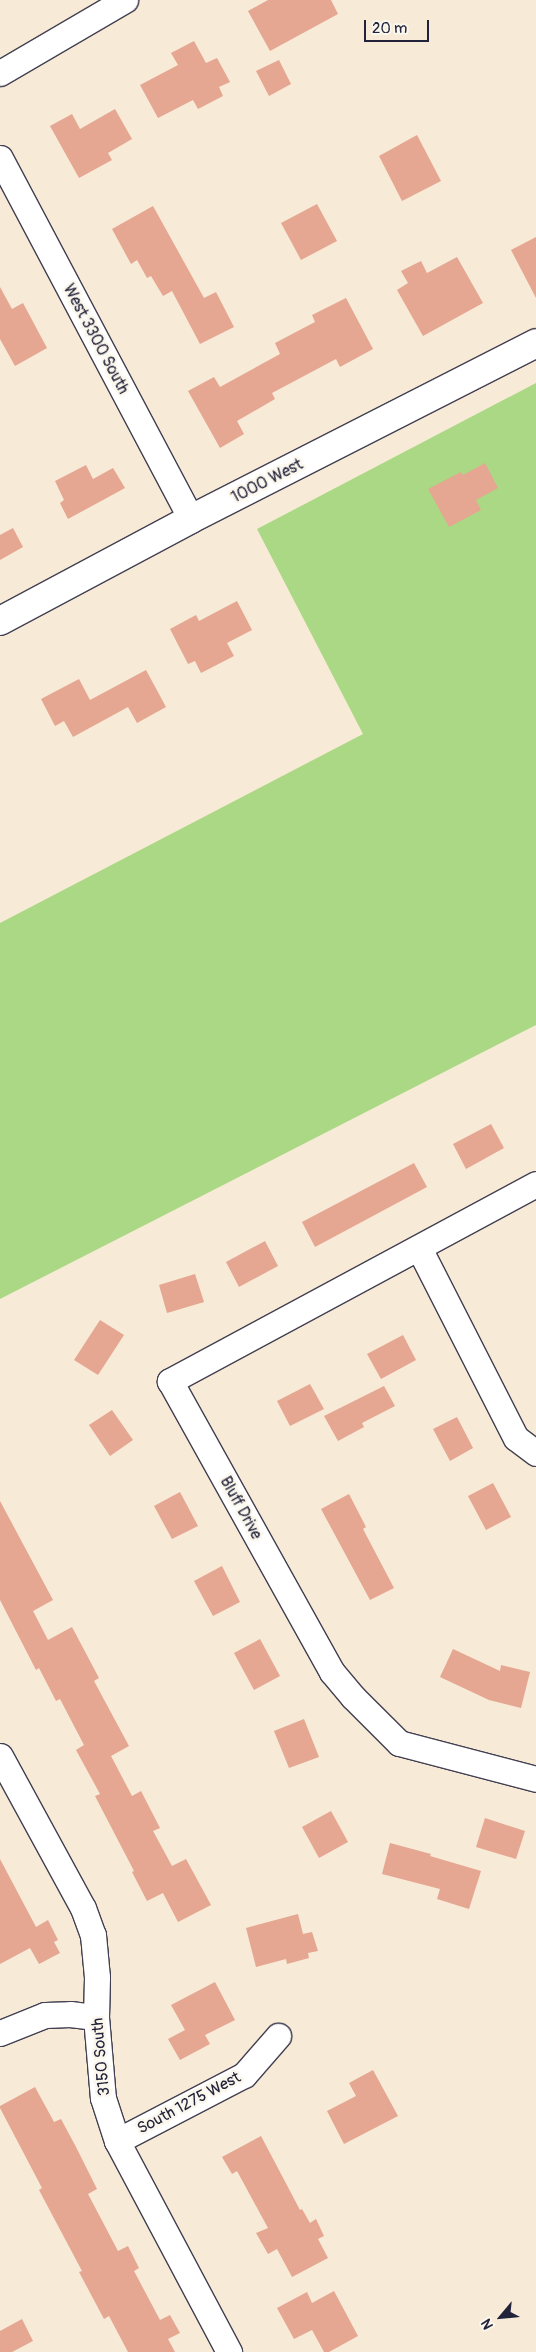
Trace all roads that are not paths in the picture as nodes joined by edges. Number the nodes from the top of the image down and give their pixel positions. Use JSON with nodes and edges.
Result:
{"nodes":[{"id":1,"x":124,"y":0,"type":"edge"},
{"id":2,"x":0,"y":73,"type":"edge"},
{"id":3,"x":0,"y":158,"type":"edge"},
{"id":4,"x":536,"y":343,"type":"edge"},
{"id":5,"x":191,"y":520,"type":"junction"},
{"id":6,"x":0,"y":622,"type":"edge"},
{"id":7,"x":536,"y":1184,"type":"edge"},
{"id":8,"x":418,"y":1248,"type":"junction"},
{"id":9,"x":536,"y":1452,"type":"edge"},
{"id":10,"x":0,"y":1756,"type":"edge"},
{"id":11,"x":536,"y":1779,"type":"edge"},
{"id":12,"x":96,"y":2018,"type":"junction"},
{"id":13,"x":0,"y":2033,"type":"edge"},
{"id":14,"x":278,"y":2036,"type":"dead end"},
{"id":15,"x":117,"y":2141,"type":"junction"},
{"id":16,"x":229,"y":2352,"type":"edge"}],
"edges":[{"from":1,"to":2,"type":"street"},
{"from":3,"to":5,"type":"street","name":"West 3300 South"},
{"from":4,"to":5,"type":"main road","name":"1000 West"},
{"from":5,"to":6,"type":"main road","name":"1000 West"},
{"from":7,"to":8,"type":"street","name":"Bluff Drive"},
{"from":8,"to":9,"type":"street"},
{"from":8,"to":11,"type":"street","name":"Bluff Drive"},
{"from":10,"to":12,"type":"street","name":"3150 South"},
{"from":12,"to":13,"type":"street"},
{"from":12,"to":15,"type":"street","name":"3150 South"},
{"from":14,"to":15,"type":"street","name":"South 1275 West"},
{"from":15,"to":16,"type":"street","name":"3150 South"}]}
